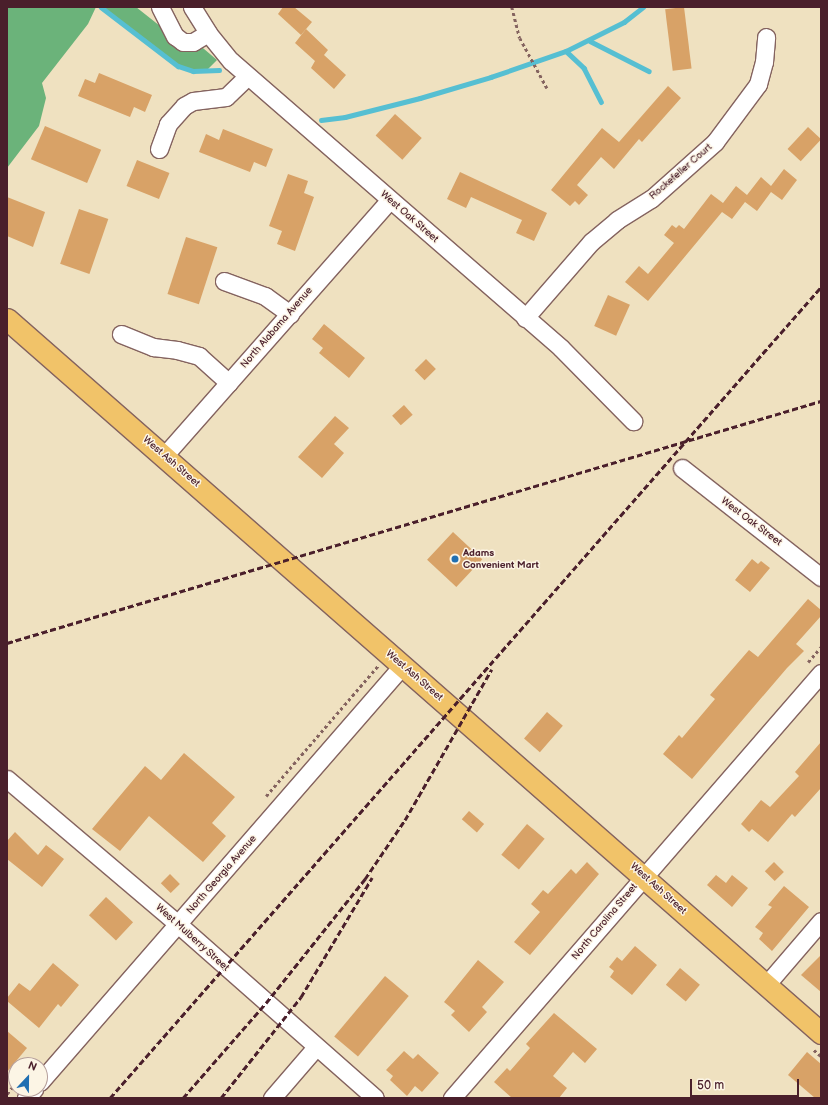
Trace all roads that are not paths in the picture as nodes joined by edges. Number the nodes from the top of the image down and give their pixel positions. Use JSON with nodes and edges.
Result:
{"nodes":[{"id":1,"x":160,"y":7,"type":"edge"},
{"id":2,"x":192,"y":7,"type":"edge"},
{"id":3,"x":208,"y":33,"type":"junction"},
{"id":4,"x":766,"y":36,"type":"dead end"},
{"id":5,"x":248,"y":76,"type":"junction"},
{"id":6,"x":159,"y":149,"type":"dead end"},
{"id":7,"x":390,"y":200,"type":"junction"},
{"id":8,"x":224,"y":281,"type":"dead end"},
{"id":9,"x":290,"y":314,"type":"junction"},
{"id":10,"x":525,"y":318,"type":"junction"},
{"id":11,"x":7,"y":319,"type":"edge"},
{"id":12,"x":121,"y":334,"type":"dead end"},
{"id":13,"x":229,"y":383,"type":"junction"},
{"id":14,"x":633,"y":420,"type":"dead end"},
{"id":15,"x":164,"y":456,"type":"junction"},
{"id":16,"x":682,"y":468,"type":"dead end"},
{"id":17,"x":821,"y":578,"type":"edge"},
{"id":18,"x":402,"y":666,"type":"junction"},
{"id":19,"x":821,"y":673,"type":"edge"},
{"id":20,"x":7,"y":779,"type":"edge"},
{"id":21,"x":644,"y":876,"type":"junction"},
{"id":22,"x":821,"y":921,"type":"edge"},
{"id":23,"x":179,"y":925,"type":"junction"},
{"id":24,"x":766,"y":985,"type":"junction"},
{"id":25,"x":821,"y":1033,"type":"edge"},
{"id":26,"x":316,"y":1047,"type":"junction"},
{"id":27,"x":48,"y":1073,"type":"edge"},
{"id":28,"x":365,"y":1095,"type":"edge"},
{"id":29,"x":272,"y":1098,"type":"edge"},
{"id":30,"x":452,"y":1098,"type":"edge"}],
"edges":[{"from":1,"to":3,"type":"street"},
{"from":2,"to":3,"type":"street","name":"West Oak Street"},
{"from":3,"to":5,"type":"street","name":"West Oak Street"},
{"from":4,"to":10,"type":"street","name":"Rockefeller Court"},
{"from":5,"to":6,"type":"street"},
{"from":5,"to":7,"type":"street","name":"West Oak Street"},
{"from":7,"to":9,"type":"street","name":"North Alabama Avenue"},
{"from":7,"to":10,"type":"street","name":"West Oak Street"},
{"from":8,"to":9,"type":"street"},
{"from":9,"to":13,"type":"street","name":"North Alabama Avenue"},
{"from":10,"to":14,"type":"street","name":"West Oak Street"},
{"from":11,"to":15,"type":"main road","name":"West Ash Street"},
{"from":12,"to":13,"type":"street"},
{"from":13,"to":15,"type":"street","name":"North Alabama Avenue"},
{"from":15,"to":18,"type":"main road","name":"West Ash Street"},
{"from":16,"to":17,"type":"street","name":"West Oak Street"},
{"from":18,"to":21,"type":"main road","name":"West Ash Street"},
{"from":18,"to":23,"type":"street","name":"North Georgia Avenue"},
{"from":19,"to":21,"type":"street","name":"North Carolina Street"},
{"from":20,"to":23,"type":"street","name":"West Mulberry Street"},
{"from":21,"to":24,"type":"main road","name":"West Ash Street"},
{"from":21,"to":30,"type":"street","name":"North Carolina Street"},
{"from":22,"to":24,"type":"street"},
{"from":23,"to":26,"type":"street","name":"West Mulberry Street"},
{"from":23,"to":27,"type":"street","name":"North Georgia Avenue"},
{"from":24,"to":25,"type":"main road","name":"West Ash Street"},
{"from":26,"to":28,"type":"street","name":"West Mulberry Street"},
{"from":26,"to":29,"type":"street"}]}
